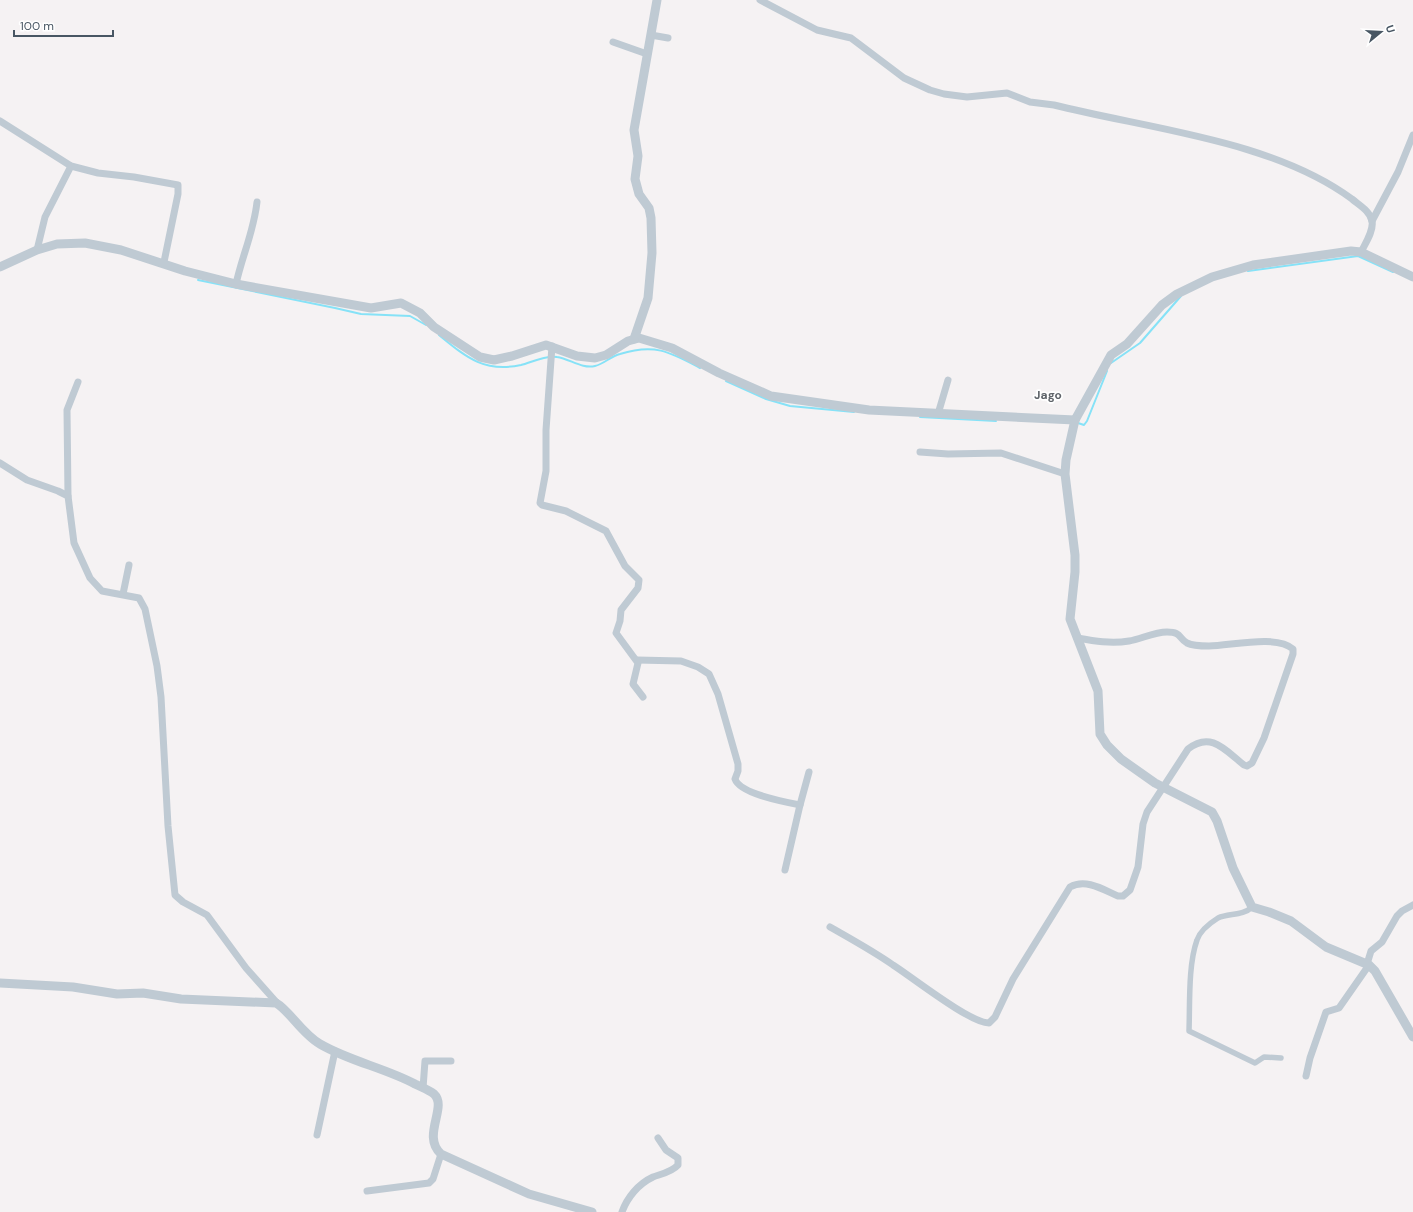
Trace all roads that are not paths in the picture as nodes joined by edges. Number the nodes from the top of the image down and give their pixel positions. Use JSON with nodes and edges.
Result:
{"nodes":[{"id":1,"x":657,"y":0,"type":"edge"},
{"id":2,"x":765,"y":1,"type":"edge"},
{"id":3,"x":651,"y":35,"type":"junction"},
{"id":4,"x":668,"y":38,"type":"dead end"},
{"id":5,"x":613,"y":42,"type":"dead end"},
{"id":6,"x":647,"y":54,"type":"junction"},
{"id":7,"x":0,"y":120,"type":"edge"},
{"id":8,"x":1413,"y":135,"type":"edge"},
{"id":9,"x":71,"y":166,"type":"junction"},
{"id":10,"x":258,"y":202,"type":"dead end"},
{"id":11,"x":1372,"y":222,"type":"junction"},
{"id":12,"x":37,"y":250,"type":"junction"},
{"id":13,"x":1361,"y":252,"type":"junction"},
{"id":14,"x":164,"y":262,"type":"junction"},
{"id":15,"x":0,"y":267,"type":"edge"},
{"id":16,"x":1413,"y":277,"type":"edge"},
{"id":17,"x":236,"y":284,"type":"junction"},
{"id":18,"x":634,"y":339,"type":"junction"},
{"id":19,"x":552,"y":348,"type":"junction"},
{"id":20,"x":948,"y":380,"type":"dead end"},
{"id":21,"x":78,"y":382,"type":"dead end"},
{"id":22,"x":938,"y":414,"type":"junction"},
{"id":23,"x":1075,"y":423,"type":"junction"},
{"id":24,"x":920,"y":452,"type":"dead end"},
{"id":25,"x":0,"y":463,"type":"edge"},
{"id":26,"x":1065,"y":474,"type":"junction"},
{"id":27,"x":68,"y":496,"type":"junction"},
{"id":28,"x":129,"y":565,"type":"dead end"},
{"id":29,"x":123,"y":594,"type":"junction"},
{"id":30,"x":1077,"y":638,"type":"junction"},
{"id":31,"x":637,"y":660,"type":"junction"},
{"id":32,"x":643,"y":697,"type":"dead end"},
{"id":33,"x":809,"y":772,"type":"dead end"},
{"id":34,"x":1164,"y":787,"type":"junction"},
{"id":35,"x":800,"y":805,"type":"junction"},
{"id":36,"x":785,"y":870,"type":"dead end"},
{"id":37,"x":1413,"y":905,"type":"edge"},
{"id":38,"x":1252,"y":907,"type":"junction"},
{"id":39,"x":830,"y":927,"type":"dead end"},
{"id":40,"x":1368,"y":964,"type":"junction"},
{"id":41,"x":0,"y":983,"type":"edge"},
{"id":42,"x":278,"y":1004,"type":"junction"},
{"id":43,"x":1413,"y":1037,"type":"edge"},
{"id":44,"x":335,"y":1051,"type":"junction"},
{"id":45,"x":1281,"y":1058,"type":"dead end"},
{"id":46,"x":451,"y":1061,"type":"dead end"},
{"id":47,"x":1306,"y":1076,"type":"dead end"},
{"id":48,"x":423,"y":1088,"type":"junction"},
{"id":49,"x":316,"y":1135,"type":"dead end"},
{"id":50,"x":658,"y":1138,"type":"dead end"},
{"id":51,"x":441,"y":1154,"type":"junction"},
{"id":52,"x":368,"y":1191,"type":"dead end"},
{"id":53,"x":592,"y":1212,"type":"edge"},
{"id":54,"x":622,"y":1212,"type":"edge"}],
"edges":[{"from":1,"to":3,"type":"street"},
{"from":2,"to":11,"type":"street"},
{"from":3,"to":4,"type":"street"},
{"from":3,"to":6,"type":"street"},
{"from":5,"to":6,"type":"street"},
{"from":6,"to":18,"type":"street"},
{"from":7,"to":9,"type":"street"},
{"from":8,"to":11,"type":"street"},
{"from":9,"to":12,"type":"street"},
{"from":9,"to":14,"type":"street"},
{"from":10,"to":17,"type":"street"},
{"from":11,"to":13,"type":"street"},
{"from":12,"to":14,"type":"street"},
{"from":12,"to":15,"type":"street"},
{"from":13,"to":16,"type":"street"},
{"from":13,"to":23,"type":"street"},
{"from":14,"to":17,"type":"street"},
{"from":17,"to":19,"type":"street"},
{"from":18,"to":19,"type":"street"},
{"from":18,"to":22,"type":"street"},
{"from":19,"to":31,"type":"street"},
{"from":20,"to":22,"type":"street"},
{"from":21,"to":27,"type":"street"},
{"from":22,"to":23,"type":"street"},
{"from":23,"to":26,"type":"street"},
{"from":24,"to":26,"type":"street"},
{"from":25,"to":27,"type":"street"},
{"from":26,"to":30,"type":"street"},
{"from":27,"to":29,"type":"street"},
{"from":28,"to":29,"type":"street"},
{"from":29,"to":42,"type":"street"},
{"from":30,"to":34,"type":"street"},
{"from":30,"to":34,"type":"street"},
{"from":31,"to":32,"type":"street"},
{"from":31,"to":35,"type":"street"},
{"from":33,"to":35,"type":"street"},
{"from":34,"to":38,"type":"street"},
{"from":34,"to":39,"type":"street"},
{"from":35,"to":36,"type":"street"},
{"from":37,"to":40,"type":"street"},
{"from":38,"to":40,"type":"street"},
{"from":38,"to":45,"type":"street"},
{"from":40,"to":43,"type":"street"},
{"from":40,"to":47,"type":"street"},
{"from":41,"to":42,"type":"street"},
{"from":42,"to":44,"type":"street"},
{"from":44,"to":48,"type":"street"},
{"from":44,"to":49,"type":"street"},
{"from":46,"to":48,"type":"street"},
{"from":48,"to":51,"type":"street"},
{"from":50,"to":54,"type":"street"},
{"from":51,"to":52,"type":"street"},
{"from":51,"to":53,"type":"street"}]}
